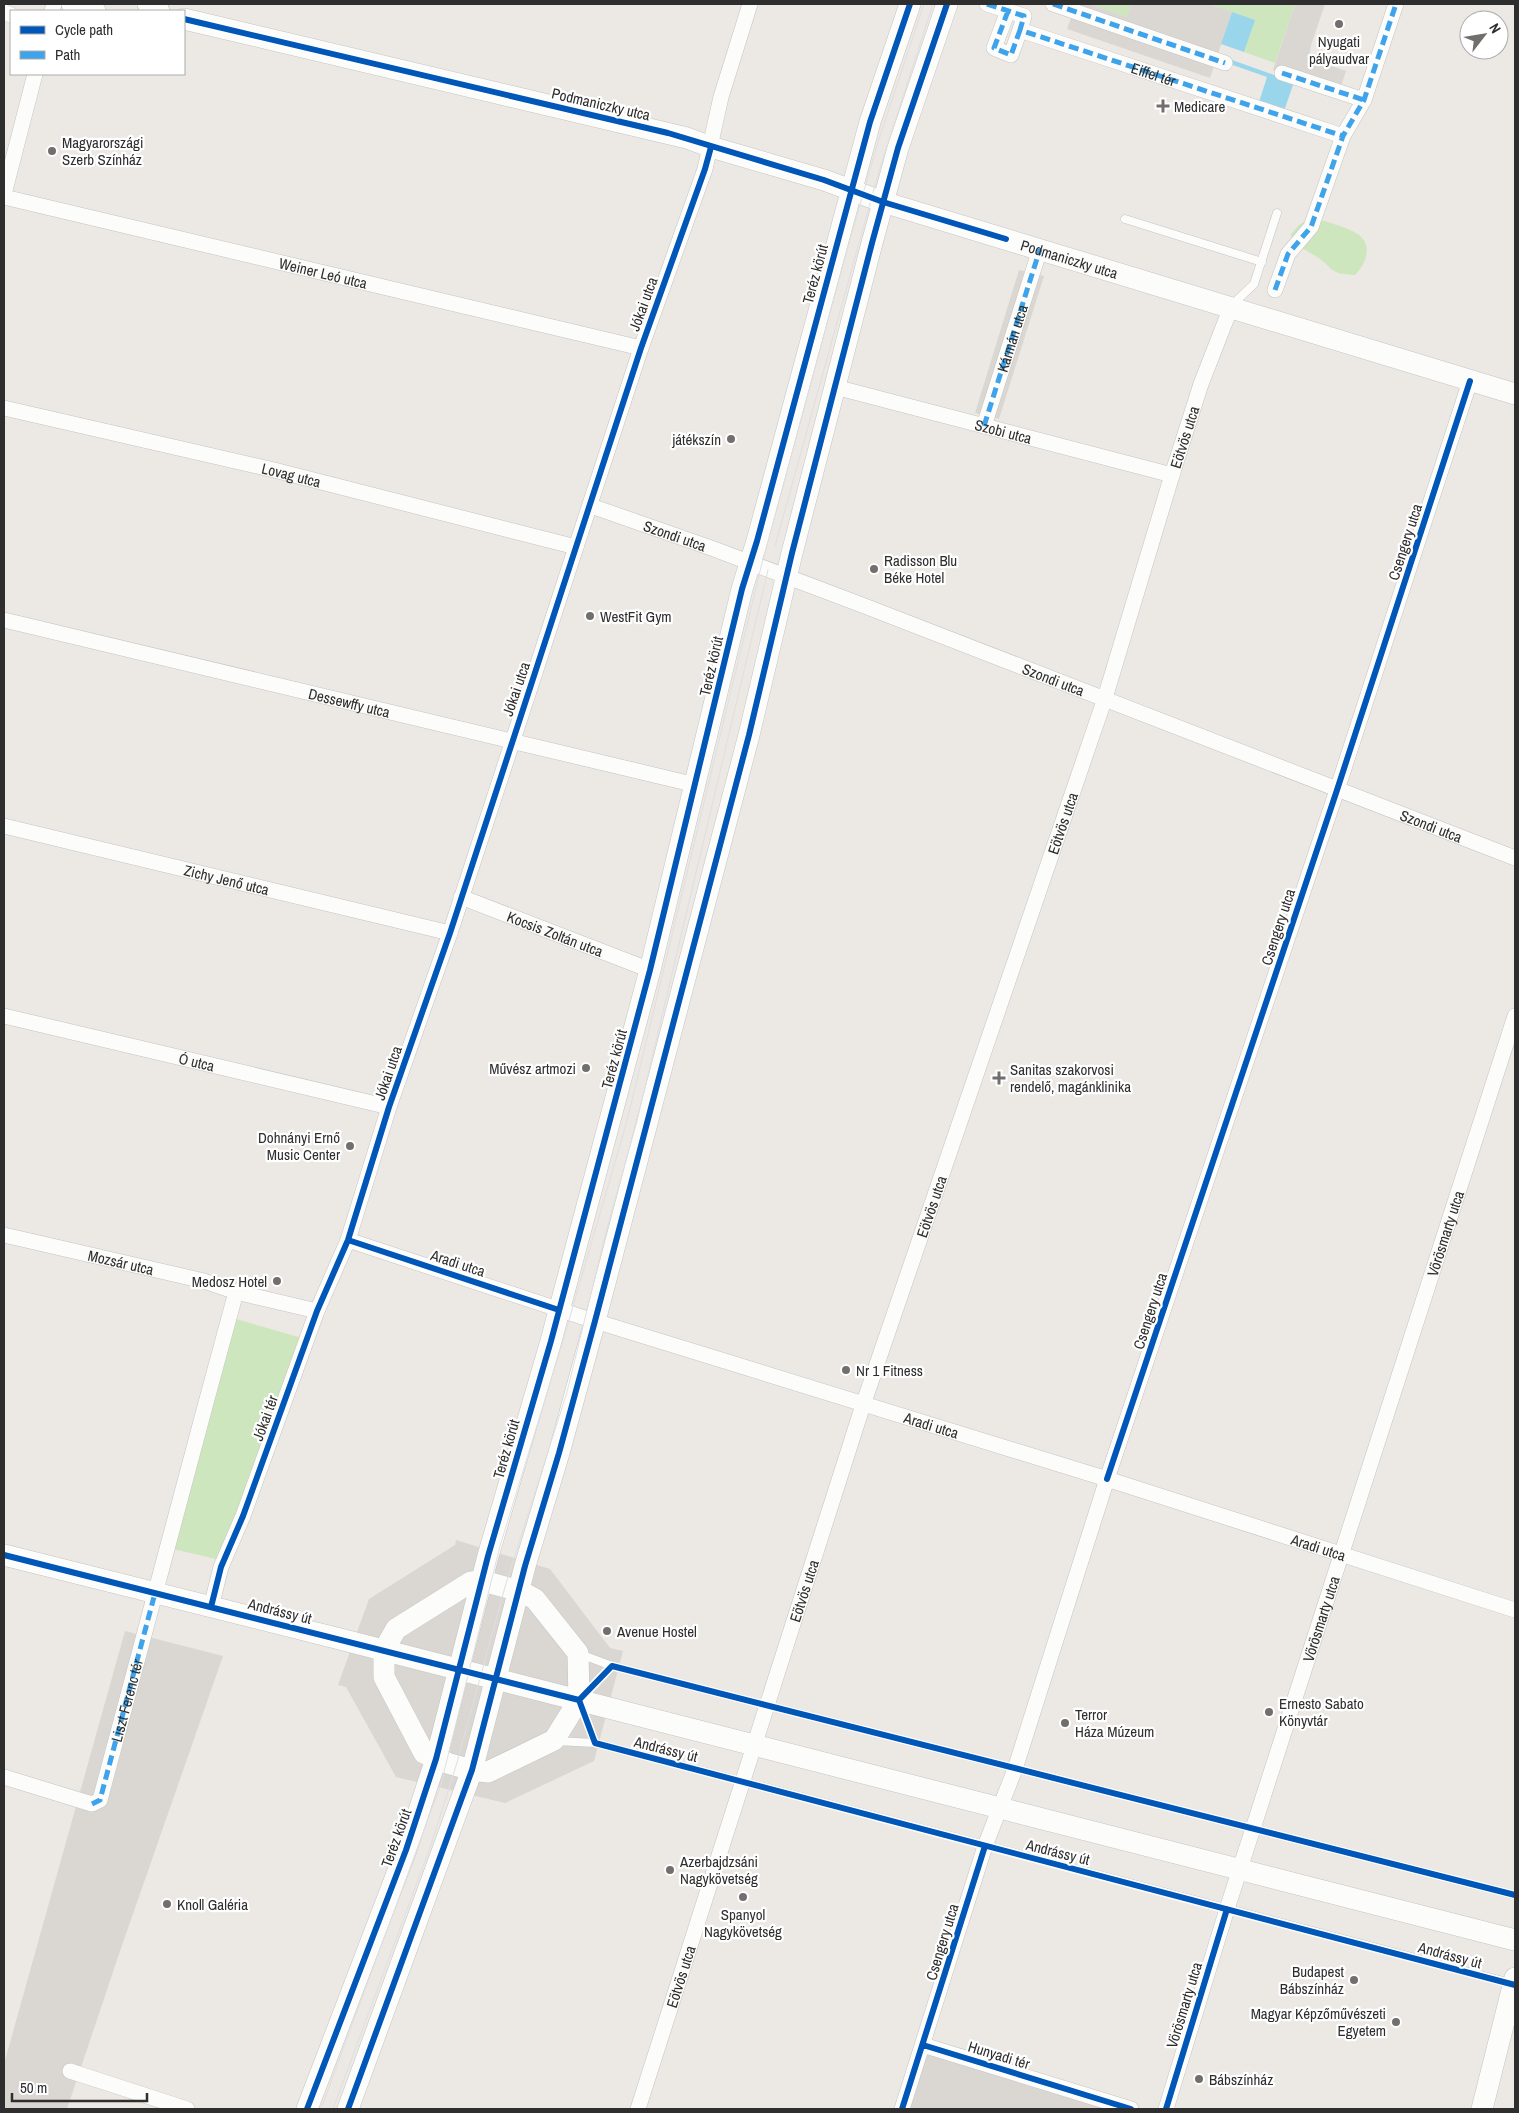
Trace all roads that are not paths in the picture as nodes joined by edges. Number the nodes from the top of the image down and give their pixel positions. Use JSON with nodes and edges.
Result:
{"nodes":[{"id":1,"x":72,"y":4,"type":"edge"},
{"id":2,"x":750,"y":4,"type":"edge"},
{"id":3,"x":910,"y":4,"type":"edge"},
{"id":4,"x":947,"y":4,"type":"edge"},
{"id":5,"x":987,"y":4,"type":"edge"},
{"id":6,"x":1054,"y":4,"type":"edge"},
{"id":7,"x":1396,"y":4,"type":"edge"},
{"id":8,"x":92,"y":10,"type":"edge"},
{"id":9,"x":1008,"y":11,"type":"junction"},
{"id":10,"x":185,"y":19,"type":"edge"},
{"id":11,"x":1020,"y":30,"type":"junction"},
{"id":12,"x":1225,"y":63,"type":"dead end"},
{"id":13,"x":1282,"y":73,"type":"dead end"},
{"id":14,"x":35,"y":75,"type":"edge"},
{"id":15,"x":1364,"y":100,"type":"junction"},
{"id":16,"x":1343,"y":136,"type":"junction"},
{"id":17,"x":711,"y":147,"type":"junction"},
{"id":18,"x":851,"y":190,"type":"junction"},
{"id":19,"x":4,"y":194,"type":"edge"},
{"id":20,"x":4,"y":198,"type":"edge"},
{"id":21,"x":884,"y":202,"type":"junction"},
{"id":22,"x":1277,"y":213,"type":"dead end"},
{"id":23,"x":1125,"y":219,"type":"dead end"},
{"id":24,"x":1040,"y":249,"type":"junction"},
{"id":25,"x":1262,"y":262,"type":"junction"},
{"id":26,"x":1275,"y":290,"type":"dead end"},
{"id":27,"x":1231,"y":307,"type":"junction"},
{"id":28,"x":641,"y":348,"type":"junction"},
{"id":29,"x":1470,"y":381,"type":"junction"},
{"id":30,"x":836,"y":387,"type":"junction"},
{"id":31,"x":1515,"y":394,"type":"edge"},
{"id":32,"x":4,"y":408,"type":"edge"},
{"id":33,"x":984,"y":426,"type":"junction"},
{"id":34,"x":1172,"y":475,"type":"junction"},
{"id":35,"x":591,"y":506,"type":"junction"},
{"id":36,"x":576,"y":547,"type":"junction"},
{"id":37,"x":750,"y":563,"type":"junction"},
{"id":38,"x":787,"y":577,"type":"junction"},
{"id":39,"x":4,"y":620,"type":"edge"},
{"id":40,"x":1106,"y":698,"type":"junction"},
{"id":41,"x":512,"y":741,"type":"junction"},
{"id":42,"x":696,"y":785,"type":"junction"},
{"id":43,"x":1337,"y":790,"type":"junction"},
{"id":44,"x":4,"y":826,"type":"edge"},
{"id":45,"x":1515,"y":858,"type":"edge"},
{"id":46,"x":461,"y":897,"type":"junction"},
{"id":47,"x":450,"y":933,"type":"junction"},
{"id":48,"x":650,"y":970,"type":"junction"},
{"id":49,"x":4,"y":1016,"type":"edge"},
{"id":50,"x":1515,"y":1016,"type":"edge"},
{"id":51,"x":389,"y":1107,"type":"junction"},
{"id":52,"x":4,"y":1235,"type":"edge"},
{"id":53,"x":348,"y":1240,"type":"junction"},
{"id":54,"x":236,"y":1292,"type":"junction"},
{"id":55,"x":559,"y":1310,"type":"junction"},
{"id":56,"x":317,"y":1311,"type":"junction"},
{"id":57,"x":595,"y":1321,"type":"junction"},
{"id":58,"x":863,"y":1405,"type":"junction"},
{"id":59,"x":1106,"y":1479,"type":"junction"},
{"id":60,"x":4,"y":1555,"type":"edge"},
{"id":61,"x":1342,"y":1555,"type":"junction"},
{"id":62,"x":483,"y":1581,"type":"junction"},
{"id":63,"x":520,"y":1591,"type":"junction"},
{"id":64,"x":155,"y":1593,"type":"junction"},
{"id":65,"x":211,"y":1606,"type":"junction"},
{"id":66,"x":1515,"y":1610,"type":"edge"},
{"id":67,"x":384,"y":1650,"type":"junction"},
{"id":68,"x":578,"y":1654,"type":"junction"},
{"id":69,"x":459,"y":1670,"type":"junction"},
{"id":70,"x":495,"y":1679,"type":"junction"},
{"id":71,"x":579,"y":1700,"type":"junction"},
{"id":72,"x":766,"y":1705,"type":"junction"},
{"id":73,"x":554,"y":1740,"type":"junction"},
{"id":74,"x":753,"y":1744,"type":"junction"},
{"id":75,"x":436,"y":1759,"type":"junction"},
{"id":76,"x":1015,"y":1769,"type":"junction"},
{"id":77,"x":472,"y":1770,"type":"junction"},
{"id":78,"x":4,"y":1777,"type":"edge"},
{"id":79,"x":742,"y":1781,"type":"junction"},
{"id":80,"x":1000,"y":1808,"type":"junction"},
{"id":81,"x":1253,"y":1829,"type":"junction"},
{"id":82,"x":985,"y":1846,"type":"junction"},
{"id":83,"x":1239,"y":1870,"type":"junction"},
{"id":84,"x":1515,"y":1895,"type":"edge"},
{"id":85,"x":1227,"y":1909,"type":"junction"},
{"id":86,"x":1515,"y":1940,"type":"edge"},
{"id":87,"x":1515,"y":1982,"type":"edge"},
{"id":88,"x":923,"y":2045,"type":"junction"},
{"id":89,"x":70,"y":2072,"type":"dead end"},
{"id":90,"x":186,"y":2109,"type":"edge"},
{"id":91,"x":306,"y":2109,"type":"edge"},
{"id":92,"x":348,"y":2109,"type":"edge"},
{"id":93,"x":638,"y":2109,"type":"edge"},
{"id":94,"x":902,"y":2109,"type":"edge"},
{"id":95,"x":1131,"y":2109,"type":"edge"},
{"id":96,"x":1166,"y":2109,"type":"edge"},
{"id":97,"x":1482,"y":2109,"type":"edge"}],
"edges":[{"from":1,"to":8,"type":"main road"},
{"from":2,"to":17,"type":"street","name":"Jókai utca"},
{"from":3,"to":18,"type":"main road","name":"Teréz körút"},
{"from":4,"to":21,"type":"main road"},
{"from":5,"to":9,"type":"street"},
{"from":6,"to":12,"type":"street"},
{"from":7,"to":15,"type":"street"},
{"from":9,"to":11,"type":"street"},
{"from":9,"to":11,"type":"street"},
{"from":10,"to":17,"type":"main road","name":"Podmaniczky utca"},
{"from":11,"to":16,"type":"street","name":"Eiffel tér"},
{"from":13,"to":15,"type":"street"},
{"from":14,"to":19,"type":"street"},
{"from":15,"to":16,"type":"street"},
{"from":16,"to":26,"type":"street"},
{"from":17,"to":18,"type":"main road","name":"Podmaniczky utca"},
{"from":17,"to":28,"type":"street","name":"Jókai utca"},
{"from":18,"to":21,"type":"main road","name":"Podmaniczky utca"},
{"from":18,"to":37,"type":"main road","name":"Teréz körút"},
{"from":20,"to":28,"type":"street","name":"Weiner Leó utca"},
{"from":21,"to":24,"type":"main road","name":"Podmaniczky utca"},
{"from":21,"to":30,"type":"main road"},
{"from":22,"to":25,"type":"lane"},
{"from":23,"to":25,"type":"lane"},
{"from":24,"to":27,"type":"main road","name":"Podmaniczky utca"},
{"from":24,"to":33,"type":"street","name":"Kármán utca"},
{"from":25,"to":27,"type":"lane"},
{"from":27,"to":29,"type":"main road","name":"Podmaniczky utca"},
{"from":27,"to":34,"type":"street","name":"Eötvös utca"},
{"from":28,"to":35,"type":"street","name":"Jókai utca"},
{"from":29,"to":31,"type":"main road","name":"Podmaniczky utca"},
{"from":29,"to":43,"type":"street","name":"Csengery utca"},
{"from":30,"to":33,"type":"street","name":"Szobi utca"},
{"from":30,"to":38,"type":"main road"},
{"from":32,"to":36,"type":"street","name":"Lovag utca"},
{"from":33,"to":34,"type":"street","name":"Szobi utca"},
{"from":34,"to":40,"type":"street","name":"Eötvös utca"},
{"from":35,"to":36,"type":"street","name":"Jókai utca"},
{"from":35,"to":37,"type":"street","name":"Szondi utca"},
{"from":36,"to":41,"type":"street","name":"Jókai utca"},
{"from":37,"to":38,"type":"street","name":"Szondi utca"},
{"from":37,"to":42,"type":"main road","name":"Teréz körút"},
{"from":38,"to":40,"type":"street","name":"Szondi utca"},
{"from":38,"to":57,"type":"main road"},
{"from":39,"to":41,"type":"street","name":"Dessewffy utca"},
{"from":40,"to":43,"type":"street","name":"Szondi utca"},
{"from":40,"to":58,"type":"street","name":"Eötvös utca"},
{"from":41,"to":42,"type":"street","name":"Dessewffy utca"},
{"from":41,"to":46,"type":"street","name":"Jókai utca"},
{"from":42,"to":48,"type":"main road","name":"Teréz körút"},
{"from":43,"to":45,"type":"street","name":"Szondi utca"},
{"from":43,"to":59,"type":"street","name":"Csengery utca"},
{"from":44,"to":47,"type":"street","name":"Zichy Jenő utca"},
{"from":46,"to":47,"type":"street","name":"Jókai utca"},
{"from":46,"to":48,"type":"street","name":"Kocsis Zoltán utca"},
{"from":47,"to":51,"type":"street","name":"Jókai utca"},
{"from":48,"to":55,"type":"main road","name":"Teréz körút"},
{"from":49,"to":51,"type":"street","name":"Ó utca"},
{"from":50,"to":61,"type":"street","name":"Vörösmarty utca"},
{"from":51,"to":53,"type":"street","name":"Jókai utca"},
{"from":52,"to":54,"type":"street","name":"Mozsár utca"},
{"from":53,"to":55,"type":"street","name":"Aradi utca"},
{"from":53,"to":56,"type":"street","name":"Jókai tér"},
{"from":54,"to":56,"type":"street"},
{"from":54,"to":64,"type":"street"},
{"from":55,"to":57,"type":"street","name":"Aradi utca"},
{"from":55,"to":62,"type":"main road","name":"Teréz körút"},
{"from":56,"to":65,"type":"street","name":"Jókai tér"},
{"from":57,"to":58,"type":"street","name":"Aradi utca"},
{"from":57,"to":63,"type":"main road"},
{"from":58,"to":59,"type":"street","name":"Aradi utca"},
{"from":58,"to":72,"type":"street","name":"Eötvös utca"},
{"from":59,"to":61,"type":"street","name":"Aradi utca"},
{"from":59,"to":76,"type":"street","name":"Csengery utca"},
{"from":60,"to":64,"type":"main road","name":"Andrássy út"},
{"from":61,"to":66,"type":"street","name":"Aradi utca"},
{"from":61,"to":81,"type":"street","name":"Vörösmarty utca"},
{"from":62,"to":63,"type":"main road"},
{"from":62,"to":67,"type":"main road"},
{"from":62,"to":69,"type":"main road","name":"Teréz körút"},
{"from":63,"to":68,"type":"main road"},
{"from":63,"to":70,"type":"main road"},
{"from":64,"to":65,"type":"main road","name":"Andrássy út"},
{"from":64,"to":78,"type":"street","name":"Liszt Ferenc tér"},
{"from":65,"to":67,"type":"main road","name":"Andrássy út"},
{"from":67,"to":69,"type":"main road","name":"Andrássy út"},
{"from":67,"to":75,"type":"main road"},
{"from":68,"to":71,"type":"main road"},
{"from":68,"to":72,"type":"lane"},
{"from":69,"to":70,"type":"main road","name":"Andrássy út"},
{"from":69,"to":75,"type":"main road","name":"Teréz körút"},
{"from":70,"to":71,"type":"main road","name":"Andrássy út"},
{"from":70,"to":77,"type":"main road"},
{"from":71,"to":73,"type":"main road"},
{"from":71,"to":74,"type":"main road","name":"Andrássy út"},
{"from":72,"to":74,"type":"street","name":"Eötvös utca"},
{"from":72,"to":76,"type":"lane"},
{"from":73,"to":77,"type":"main road"},
{"from":73,"to":79,"type":"lane","name":"Andrássy út"},
{"from":74,"to":79,"type":"street","name":"Eötvös utca"},
{"from":74,"to":80,"type":"main road","name":"Andrássy út"},
{"from":75,"to":77,"type":"main road"},
{"from":75,"to":91,"type":"main road","name":"Teréz körút"},
{"from":76,"to":80,"type":"street","name":"Csengery utca"},
{"from":76,"to":81,"type":"lane"},
{"from":77,"to":92,"type":"main road"},
{"from":79,"to":82,"type":"lane","name":"Andrássy út"},
{"from":79,"to":93,"type":"street","name":"Eötvös utca"},
{"from":80,"to":82,"type":"street","name":"Csengery utca"},
{"from":80,"to":83,"type":"main road","name":"Andrássy út"},
{"from":81,"to":83,"type":"street","name":"Vörösmarty utca"},
{"from":81,"to":84,"type":"lane"},
{"from":82,"to":85,"type":"lane","name":"Andrássy út"},
{"from":82,"to":88,"type":"street","name":"Csengery utca"},
{"from":83,"to":85,"type":"street","name":"Vörösmarty utca"},
{"from":83,"to":86,"type":"main road","name":"Andrássy út"},
{"from":85,"to":87,"type":"lane","name":"Andrássy út"},
{"from":85,"to":96,"type":"street","name":"Vörösmarty utca"},
{"from":87,"to":97,"type":"main road"},
{"from":88,"to":94,"type":"street"},
{"from":88,"to":95,"type":"street","name":"Hunyadi tér"},
{"from":89,"to":90,"type":"street"}]}
